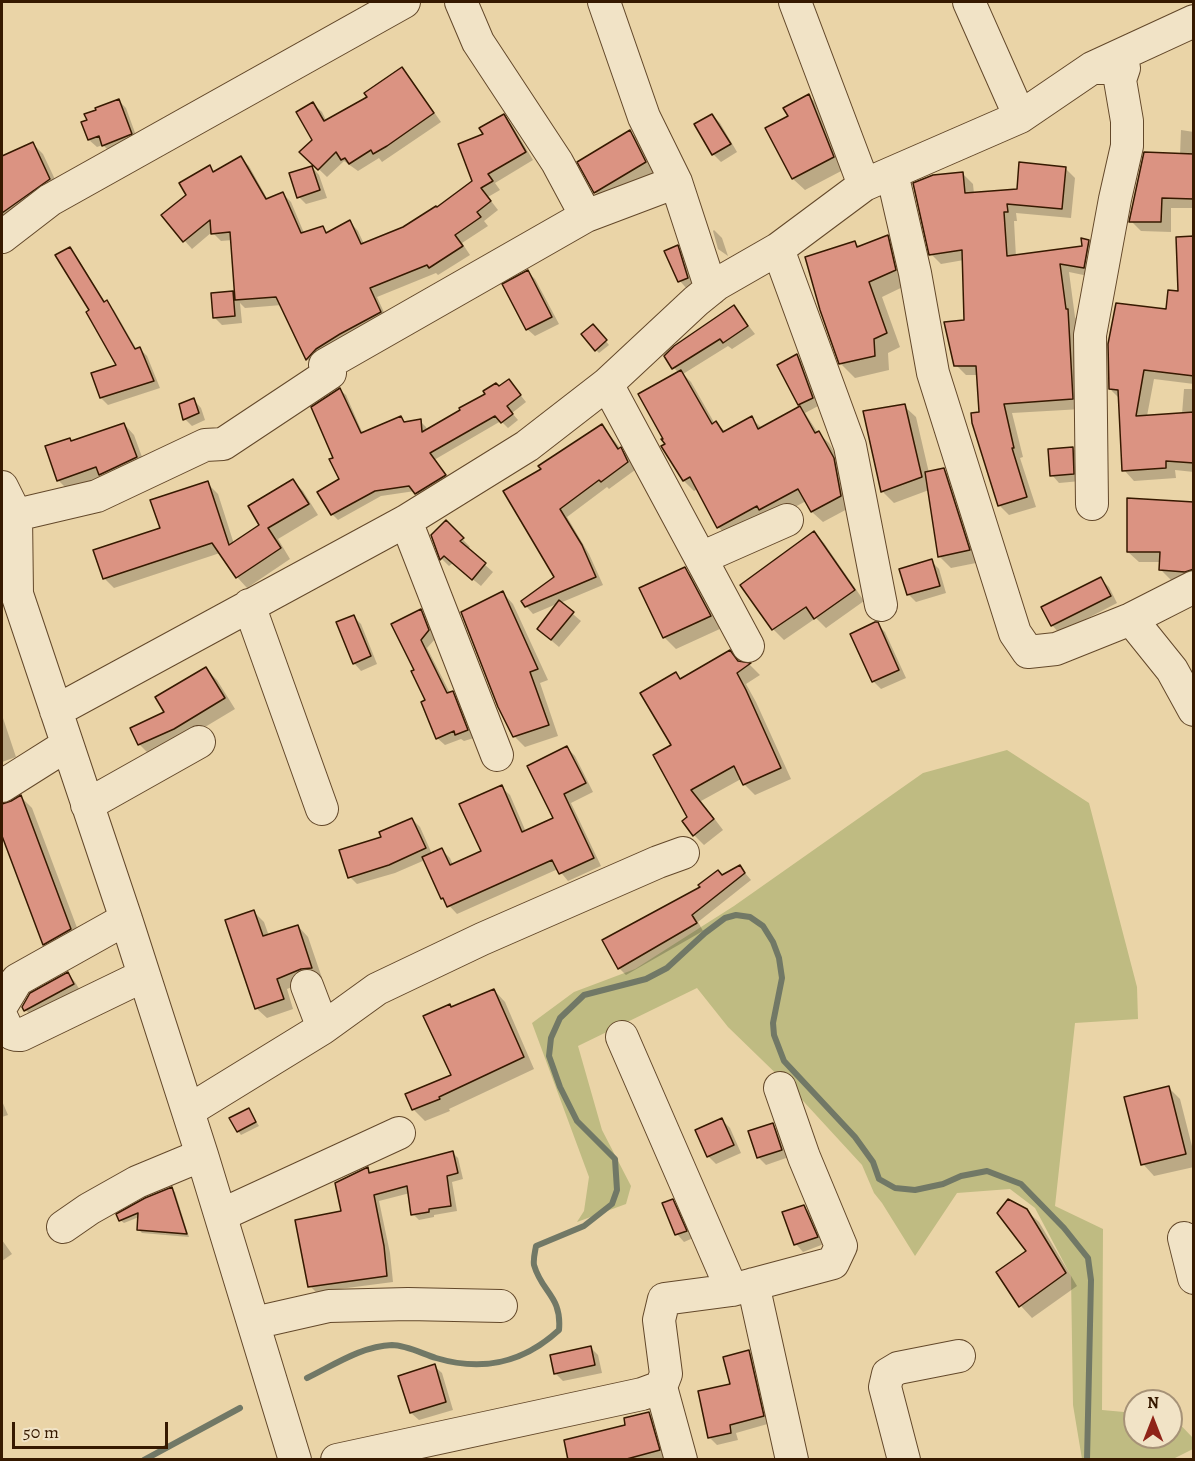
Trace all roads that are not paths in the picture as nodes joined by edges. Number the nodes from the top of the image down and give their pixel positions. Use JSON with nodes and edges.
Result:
{"nodes":[{"id":1,"x":404,"y":2,"type":"edge"},
{"id":2,"x":461,"y":2,"type":"edge"},
{"id":3,"x":604,"y":2,"type":"edge"},
{"id":4,"x":795,"y":2,"type":"edge"},
{"id":5,"x":969,"y":2,"type":"edge"},
{"id":6,"x":1194,"y":21,"type":"edge"},
{"id":7,"x":1092,"y":68,"type":"junction"},
{"id":8,"x":1020,"y":117,"type":"junction"},
{"id":9,"x":878,"y":179,"type":"junction"},
{"id":10,"x":676,"y":182,"type":"junction"},
{"id":11,"x":586,"y":216,"type":"junction"},
{"id":12,"x":2,"y":237,"type":"edge"},
{"id":13,"x":778,"y":249,"type":"junction"},
{"id":14,"x":711,"y":289,"type":"junction"},
{"id":15,"x":607,"y":384,"type":"junction"},
{"id":16,"x":2,"y":487,"type":"edge"},
{"id":17,"x":1092,"y":504,"type":"dead end"},
{"id":18,"x":16,"y":515,"type":"junction"},
{"id":19,"x":787,"y":520,"type":"dead end"},
{"id":20,"x":406,"y":521,"type":"junction"},
{"id":21,"x":700,"y":558,"type":"junction"},
{"id":22,"x":1194,"y":587,"type":"edge"},
{"id":23,"x":9,"y":595,"type":"edge"},
{"id":24,"x":249,"y":605,"type":"junction"},
{"id":25,"x":881,"y":605,"type":"dead end"},
{"id":26,"x":1131,"y":619,"type":"junction"},
{"id":27,"x":748,"y":646,"type":"dead end"},
{"id":28,"x":1194,"y":710,"type":"edge"},
{"id":29,"x":56,"y":711,"type":"junction"},
{"id":30,"x":199,"y":742,"type":"dead end"},
{"id":31,"x":67,"y":745,"type":"junction"},
{"id":32,"x":498,"y":755,"type":"dead end"},
{"id":33,"x":2,"y":786,"type":"edge"},
{"id":34,"x":87,"y":805,"type":"junction"},
{"id":35,"x":322,"y":809,"type":"dead end"},
{"id":36,"x":682,"y":854,"type":"dead end"},
{"id":37,"x":126,"y":919,"type":"junction"},
{"id":38,"x":143,"y":976,"type":"junction"},
{"id":39,"x":307,"y":986,"type":"dead end"},
{"id":40,"x":2,"y":1005,"type":"edge"},
{"id":41,"x":2,"y":1018,"type":"edge"},
{"id":42,"x":324,"y":1028,"type":"junction"},
{"id":43,"x":622,"y":1036,"type":"dead end"},
{"id":44,"x":780,"y":1088,"type":"dead end"},
{"id":45,"x":188,"y":1111,"type":"junction"},
{"id":46,"x":399,"y":1133,"type":"dead end"},
{"id":47,"x":202,"y":1155,"type":"junction"},
{"id":48,"x":221,"y":1215,"type":"junction"},
{"id":49,"x":63,"y":1227,"type":"dead end"},
{"id":50,"x":1184,"y":1238,"type":"dead end"},
{"id":51,"x":1194,"y":1278,"type":"edge"},
{"id":52,"x":742,"y":1287,"type":"junction"},
{"id":53,"x":501,"y":1305,"type":"dead end"},
{"id":54,"x":254,"y":1323,"type":"junction"},
{"id":55,"x":958,"y":1356,"type":"dead end"},
{"id":56,"x":661,"y":1387,"type":"junction"},
{"id":57,"x":296,"y":1460,"type":"edge"},
{"id":58,"x":337,"y":1460,"type":"edge"},
{"id":59,"x":681,"y":1460,"type":"edge"},
{"id":60,"x":792,"y":1460,"type":"edge"},
{"id":61,"x":904,"y":1460,"type":"edge"}],
"edges":[{"from":1,"to":12,"type":"street"},
{"from":2,"to":11,"type":"street"},
{"from":3,"to":10,"type":"street"},
{"from":4,"to":9,"type":"street"},
{"from":5,"to":8,"type":"street"},
{"from":6,"to":7,"type":"street"},
{"from":7,"to":8,"type":"street"},
{"from":7,"to":17,"type":"street"},
{"from":8,"to":9,"type":"street"},
{"from":9,"to":13,"type":"street"},
{"from":9,"to":26,"type":"street"},
{"from":10,"to":11,"type":"street"},
{"from":10,"to":14,"type":"street"},
{"from":11,"to":18,"type":"street"},
{"from":13,"to":14,"type":"street"},
{"from":13,"to":25,"type":"street"},
{"from":14,"to":15,"type":"street"},
{"from":15,"to":20,"type":"street"},
{"from":15,"to":21,"type":"street"},
{"from":16,"to":18,"type":"street"},
{"from":18,"to":23,"type":"street"},
{"from":19,"to":21,"type":"street"},
{"from":20,"to":24,"type":"street"},
{"from":20,"to":32,"type":"street"},
{"from":21,"to":27,"type":"street"},
{"from":22,"to":26,"type":"street"},
{"from":23,"to":29,"type":"street"},
{"from":24,"to":29,"type":"street"},
{"from":24,"to":35,"type":"street"},
{"from":26,"to":28,"type":"street"},
{"from":29,"to":31,"type":"street"},
{"from":30,"to":34,"type":"street"},
{"from":31,"to":33,"type":"street"},
{"from":31,"to":34,"type":"street"},
{"from":34,"to":37,"type":"street"},
{"from":36,"to":42,"type":"street"},
{"from":37,"to":38,"type":"street"},
{"from":37,"to":40,"type":"street"},
{"from":38,"to":41,"type":"street"},
{"from":38,"to":45,"type":"street"},
{"from":39,"to":42,"type":"street"},
{"from":42,"to":45,"type":"street"},
{"from":43,"to":52,"type":"street"},
{"from":44,"to":52,"type":"street"},
{"from":45,"to":47,"type":"street"},
{"from":46,"to":48,"type":"street"},
{"from":47,"to":48,"type":"street"},
{"from":47,"to":49,"type":"street"},
{"from":48,"to":54,"type":"street"},
{"from":50,"to":51,"type":"street"},
{"from":52,"to":56,"type":"street"},
{"from":52,"to":60,"type":"street"},
{"from":53,"to":54,"type":"street"},
{"from":54,"to":57,"type":"street"},
{"from":55,"to":61,"type":"street"},
{"from":56,"to":58,"type":"street"},
{"from":56,"to":59,"type":"street"}]}
